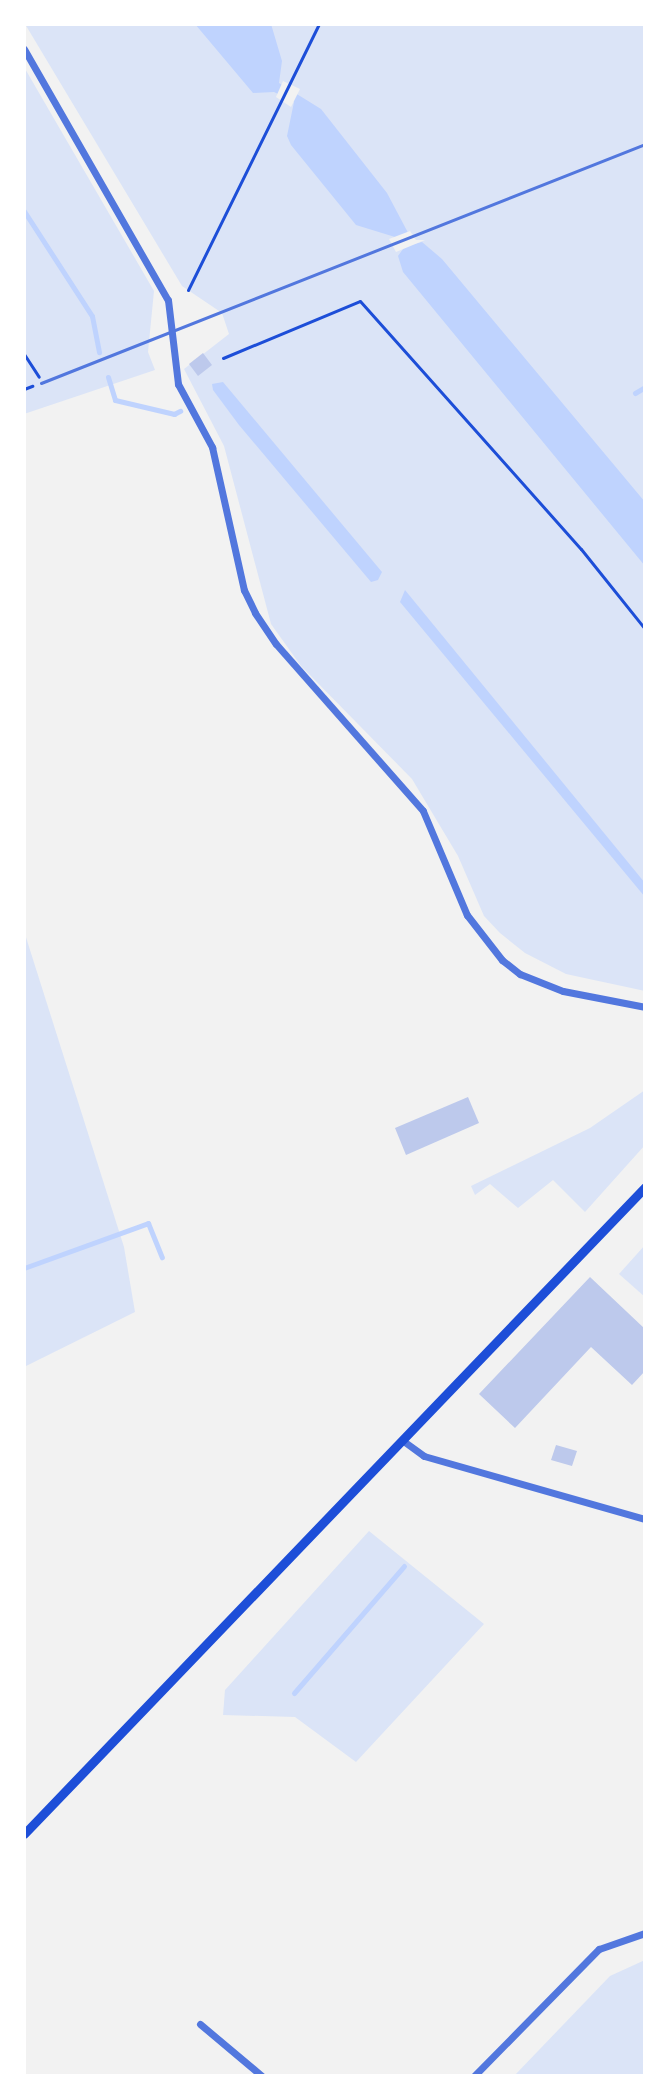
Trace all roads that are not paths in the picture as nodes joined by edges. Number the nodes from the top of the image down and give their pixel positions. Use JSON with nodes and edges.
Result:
{"nodes":[{"id":1,"x":24,"y":49,"type":"edge"},
{"id":2,"x":645,"y":144,"type":"edge"},
{"id":3,"x":171,"y":334,"type":"junction"},
{"id":4,"x":41,"y":383,"type":"road end"},
{"id":5,"x":645,"y":1007,"type":"edge"},
{"id":6,"x":645,"y":1187,"type":"edge"},
{"id":7,"x":402,"y":1440,"type":"junction"},
{"id":8,"x":645,"y":1519,"type":"edge"},
{"id":9,"x":24,"y":1834,"type":"edge"},
{"id":10,"x":645,"y":1933,"type":"edge"},
{"id":11,"x":200,"y":2024,"type":"dead end"},
{"id":12,"x":262,"y":2076,"type":"edge"},
{"id":13,"x":474,"y":2076,"type":"edge"}],
"edges":[{"from":1,"to":3,"type":"street"},
{"from":2,"to":3,"type":"lane"},
{"from":3,"to":4,"type":"lane"},
{"from":3,"to":5,"type":"street"},
{"from":6,"to":7,"type":"main road"},
{"from":7,"to":8,"type":"street"},
{"from":7,"to":9,"type":"main road"},
{"from":10,"to":13,"type":"street"},
{"from":11,"to":12,"type":"street"}]}
